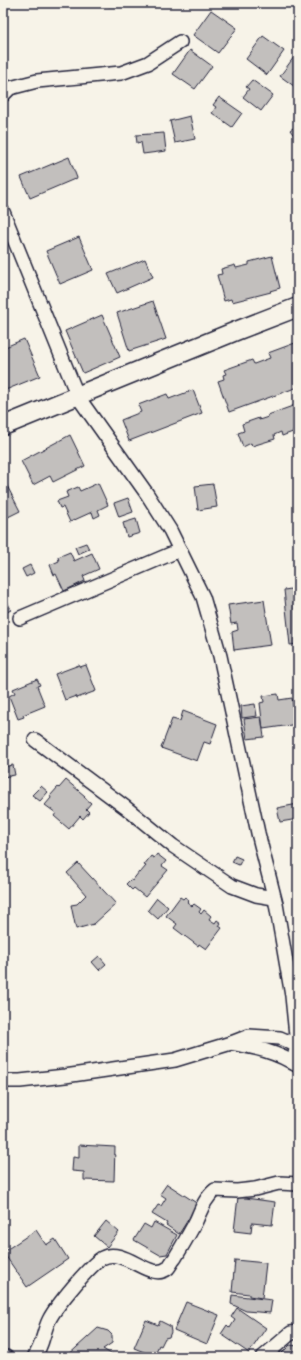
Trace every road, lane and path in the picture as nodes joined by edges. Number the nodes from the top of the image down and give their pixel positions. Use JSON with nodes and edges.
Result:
{"nodes":[{"id":1,"x":180,"y":42,"type":"dead end"},
{"id":2,"x":3,"y":95,"type":"edge"},
{"id":3,"x":3,"y":212,"type":"edge"},
{"id":4,"x":298,"y":308,"type":"edge"},
{"id":5,"x":78,"y":397,"type":"junction"},
{"id":6,"x":3,"y":426,"type":"edge"},
{"id":7,"x":180,"y":550,"type":"junction"},
{"id":8,"x":20,"y":618,"type":"dead end"},
{"id":9,"x":35,"y":740,"type":"dead end"},
{"id":10,"x":274,"y":898,"type":"junction"},
{"id":11,"x":231,"y":1043,"type":"junction"},
{"id":12,"x":297,"y":1045,"type":"edge"},
{"id":13,"x":296,"y":1064,"type":"edge"},
{"id":14,"x":3,"y":1081,"type":"edge"},
{"id":15,"x":298,"y":1184,"type":"edge"},
{"id":16,"x":298,"y":1332,"type":"edge"},
{"id":17,"x":34,"y":1357,"type":"edge"},
{"id":18,"x":263,"y":1357,"type":"edge"}],
"edges":[{"from":1,"to":2,"type":"street"},
{"from":3,"to":5,"type":"street"},
{"from":4,"to":5,"type":"main road"},
{"from":5,"to":6,"type":"main road"},
{"from":5,"to":7,"type":"street"},
{"from":7,"to":8,"type":"street"},
{"from":7,"to":10,"type":"street"},
{"from":9,"to":10,"type":"street"},
{"from":10,"to":12,"type":"street"},
{"from":11,"to":12,"type":"street"},
{"from":11,"to":13,"type":"street"},
{"from":11,"to":14,"type":"street"},
{"from":12,"to":13,"type":"street"},
{"from":15,"to":17,"type":"street"},
{"from":16,"to":18,"type":"street"}]}
